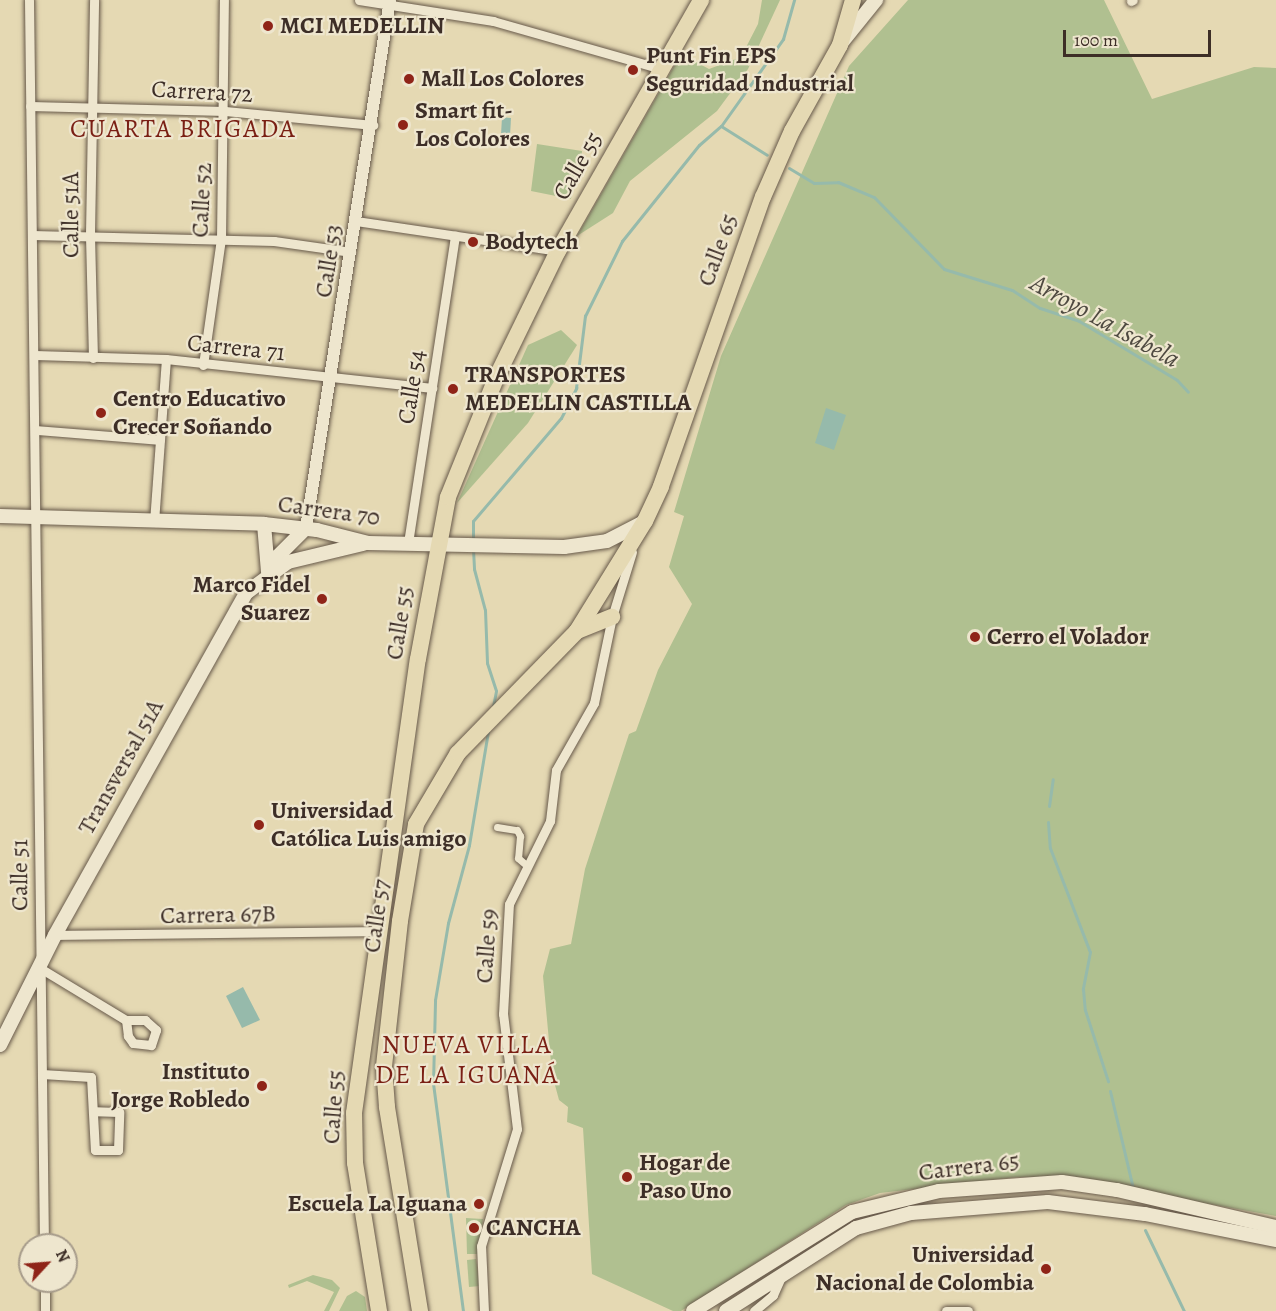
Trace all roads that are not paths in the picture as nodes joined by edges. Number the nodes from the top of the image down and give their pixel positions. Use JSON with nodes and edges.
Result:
{"nodes":[{"id":1,"x":29,"y":0,"type":"edge"},
{"id":2,"x":94,"y":0,"type":"edge"},
{"id":3,"x":224,"y":0,"type":"edge"},
{"id":4,"x":359,"y":0,"type":"edge"},
{"id":5,"x":701,"y":0,"type":"edge"},
{"id":6,"x":853,"y":0,"type":"edge"},
{"id":7,"x":876,"y":0,"type":"edge"},
{"id":8,"x":390,"y":2,"type":"edge"},
{"id":9,"x":840,"y":45,"type":"junction"},
{"id":10,"x":661,"y":69,"type":"junction"},
{"id":11,"x":30,"y":106,"type":"junction"},
{"id":12,"x":91,"y":107,"type":"junction"},
{"id":13,"x":225,"y":111,"type":"junction"},
{"id":14,"x":373,"y":125,"type":"junction"},
{"id":15,"x":356,"y":221,"type":"junction"},
{"id":16,"x":90,"y":234,"type":"junction"},
{"id":17,"x":32,"y":235,"type":"junction"},
{"id":18,"x":454,"y":236,"type":"junction"},
{"id":19,"x":221,"y":239,"type":"junction"},
{"id":20,"x":558,"y":250,"type":"junction"},
{"id":21,"x":351,"y":252,"type":"junction"},
{"id":22,"x":35,"y":355,"type":"junction"},
{"id":23,"x":93,"y":358,"type":"junction"},
{"id":24,"x":166,"y":359,"type":"junction"},
{"id":25,"x":203,"y":365,"type":"junction"},
{"id":26,"x":332,"y":377,"type":"junction"},
{"id":27,"x":432,"y":388,"type":"junction"},
{"id":28,"x":36,"y":430,"type":"junction"},
{"id":29,"x":160,"y":440,"type":"junction"},
{"id":30,"x":0,"y":516,"type":"edge"},
{"id":31,"x":154,"y":522,"type":"junction"},
{"id":32,"x":264,"y":524,"type":"junction"},
{"id":33,"x":37,"y":525,"type":"junction"},
{"id":34,"x":642,"y":527,"type":"junction"},
{"id":35,"x":306,"y":528,"type":"junction"},
{"id":36,"x":445,"y":542,"type":"junction"},
{"id":37,"x":368,"y":543,"type":"junction"},
{"id":38,"x":408,"y":543,"type":"junction"},
{"id":39,"x":268,"y":574,"type":"junction"},
{"id":40,"x":612,"y":617,"type":"junction"},
{"id":41,"x":577,"y":631,"type":"junction"},
{"id":42,"x":397,"y":819,"type":"junction"},
{"id":43,"x":416,"y":824,"type":"junction"},
{"id":44,"x":497,"y":827,"type":"dead end"},
{"id":45,"x":526,"y":865,"type":"junction"},
{"id":46,"x":381,"y":931,"type":"junction"},
{"id":47,"x":55,"y":935,"type":"junction"},
{"id":48,"x":40,"y":968,"type":"junction"},
{"id":49,"x":126,"y":1020,"type":"dead end"},
{"id":50,"x":0,"y":1045,"type":"edge"},
{"id":51,"x":42,"y":1074,"type":"junction"},
{"id":52,"x":95,"y":1111,"type":"junction"},
{"id":53,"x":1276,"y":1227,"type":"edge"},
{"id":54,"x":44,"y":1233,"type":"edge"},
{"id":55,"x":1276,"y":1240,"type":"edge"},
{"id":56,"x":782,"y":1275,"type":"junction"},
{"id":57,"x":45,"y":1293,"type":"edge"},
{"id":58,"x":45,"y":1311,"type":"edge"},
{"id":59,"x":379,"y":1311,"type":"edge"},
{"id":60,"x":420,"y":1311,"type":"edge"},
{"id":61,"x":484,"y":1311,"type":"edge"},
{"id":62,"x":693,"y":1311,"type":"edge"},
{"id":63,"x":726,"y":1311,"type":"edge"},
{"id":64,"x":753,"y":1311,"type":"edge"},
{"id":65,"x":946,"y":1311,"type":"edge"},
{"id":66,"x":968,"y":1311,"type":"edge"}],
"edges":[{"from":1,"to":11,"type":"street","name":"Calle 51"},
{"from":2,"to":12,"type":"street","name":"Calle 51A"},
{"from":3,"to":13,"type":"street","name":"Calle 52"},
{"from":4,"to":8,"type":"street"},
{"from":5,"to":10,"type":"highway","name":"Calle 55"},
{"from":6,"to":9,"type":"highway"},
{"from":7,"to":9,"type":"main road","name":"Calle 65"},
{"from":8,"to":10,"type":"street"},
{"from":8,"to":14,"type":"street","name":"Calle 53"},
{"from":9,"to":34,"type":"highway","name":"Calle 65"},
{"from":10,"to":20,"type":"highway","name":"Calle 55"},
{"from":11,"to":12,"type":"street","name":"Carrera 72"},
{"from":11,"to":17,"type":"street","name":"Calle 51"},
{"from":12,"to":13,"type":"street","name":"Carrera 72"},
{"from":12,"to":16,"type":"street","name":"Calle 51A"},
{"from":13,"to":14,"type":"street","name":"Carrera 72"},
{"from":13,"to":19,"type":"street","name":"Calle 52"},
{"from":14,"to":15,"type":"street","name":"Calle 53"},
{"from":15,"to":18,"type":"street"},
{"from":15,"to":21,"type":"street","name":"Calle 53"},
{"from":16,"to":17,"type":"street"},
{"from":16,"to":19,"type":"street"},
{"from":16,"to":23,"type":"street","name":"Calle 51A"},
{"from":17,"to":22,"type":"street","name":"Calle 51"},
{"from":18,"to":20,"type":"street"},
{"from":18,"to":27,"type":"street","name":"Calle 54"},
{"from":19,"to":21,"type":"street"},
{"from":19,"to":25,"type":"street","name":"Calle 52"},
{"from":20,"to":36,"type":"highway","name":"Calle 55"},
{"from":21,"to":26,"type":"street","name":"Calle 53"},
{"from":22,"to":23,"type":"street","name":"Carrera 71"},
{"from":22,"to":28,"type":"street","name":"Calle 51"},
{"from":23,"to":24,"type":"street","name":"Carrera 71"},
{"from":24,"to":25,"type":"street","name":"Carrera 71"},
{"from":24,"to":29,"type":"street"},
{"from":25,"to":26,"type":"street","name":"Carrera 71"},
{"from":26,"to":27,"type":"street","name":"Carrera 71"},
{"from":26,"to":35,"type":"street","name":"Calle 53"},
{"from":27,"to":38,"type":"street","name":"Calle 54"},
{"from":28,"to":29,"type":"street"},
{"from":28,"to":33,"type":"street","name":"Calle 51"},
{"from":29,"to":31,"type":"street"},
{"from":30,"to":33,"type":"main road","name":"Carrera 70"},
{"from":31,"to":32,"type":"main road","name":"Carrera 70"},
{"from":31,"to":33,"type":"main road","name":"Carrera 70"},
{"from":32,"to":35,"type":"main road","name":"Carrera 70"},
{"from":32,"to":39,"type":"main road"},
{"from":33,"to":48,"type":"street","name":"Calle 51"},
{"from":34,"to":36,"type":"main road","name":"Carrera 70"},
{"from":34,"to":40,"type":"street","name":"Calle 59"},
{"from":34,"to":41,"type":"highway","name":"Calle 57"},
{"from":35,"to":37,"type":"main road","name":"Carrera 70"},
{"from":35,"to":39,"type":"main road","name":"Transversal 51A"},
{"from":36,"to":38,"type":"main road","name":"Carrera 70"},
{"from":36,"to":42,"type":"highway","name":"Calle 55"},
{"from":37,"to":38,"type":"main road","name":"Carrera 70"},
{"from":37,"to":39,"type":"main road"},
{"from":39,"to":47,"type":"main road","name":"Transversal 51A"},
{"from":40,"to":41,"type":"highway"},
{"from":40,"to":45,"type":"street","name":"Calle 59"},
{"from":41,"to":43,"type":"highway","name":"Calle 57"},
{"from":42,"to":43,"type":"highway"},
{"from":42,"to":46,"type":"highway","name":"Calle 55"},
{"from":43,"to":60,"type":"highway","name":"Calle 57"},
{"from":44,"to":45,"type":"street"},
{"from":45,"to":61,"type":"street","name":"Calle 59"},
{"from":46,"to":47,"type":"street","name":"Carrera 67B"},
{"from":46,"to":59,"type":"highway","name":"Calle 55"},
{"from":47,"to":48,"type":"main road","name":"Transversal 51A"},
{"from":48,"to":49,"type":"street"},
{"from":48,"to":50,"type":"main road","name":"Transversal 51A"},
{"from":48,"to":51,"type":"street","name":"Calle 51"},
{"from":51,"to":52,"type":"street"},
{"from":51,"to":54,"type":"street","name":"Calle 51"},
{"from":52,"to":52,"type":"street"},
{"from":53,"to":62,"type":"main road","name":"Carrera 65"},
{"from":55,"to":56,"type":"main road","name":"Carrera 65"},
{"from":56,"to":63,"type":"main road","name":"Carrera 65"},
{"from":56,"to":64,"type":"street"},
{"from":57,"to":58,"type":"street"},
{"from":65,"to":66,"type":"street"}]}
